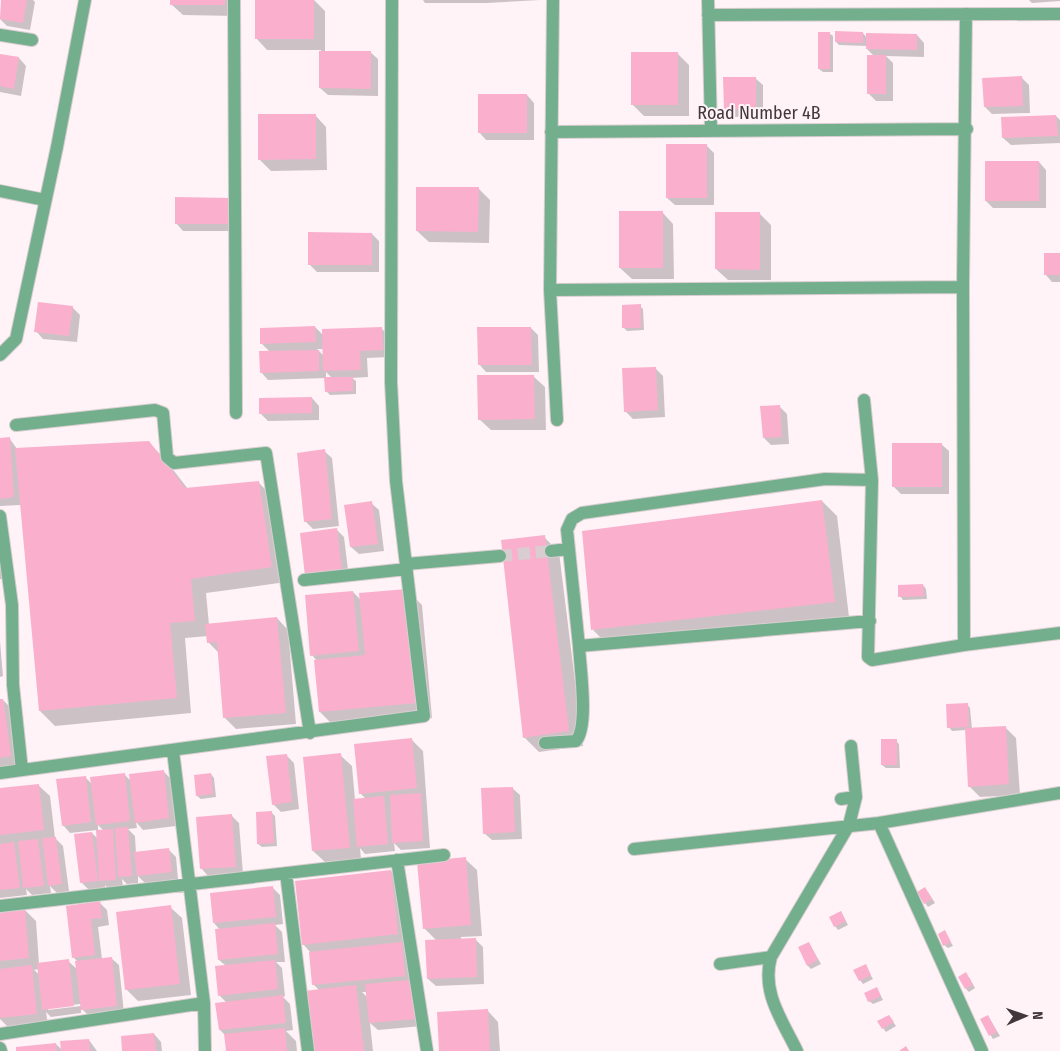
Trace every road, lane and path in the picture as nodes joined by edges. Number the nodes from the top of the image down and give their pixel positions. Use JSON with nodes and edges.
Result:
{"nodes":[{"id":1,"x":85,"y":0,"type":"edge"},
{"id":2,"x":234,"y":0,"type":"edge"},
{"id":3,"x":392,"y":0,"type":"edge"},
{"id":4,"x":553,"y":0,"type":"edge"},
{"id":5,"x":708,"y":0,"type":"edge"},
{"id":6,"x":966,"y":14,"type":"junction"},
{"id":7,"x":1060,"y":14,"type":"edge"},
{"id":8,"x":708,"y":15,"type":"junction"},
{"id":9,"x":0,"y":34,"type":"edge"},
{"id":10,"x":32,"y":40,"type":"dead end"},
{"id":11,"x":967,"y":129,"type":"junction"},
{"id":12,"x":711,"y":130,"type":"junction"},
{"id":13,"x":551,"y":132,"type":"junction"},
{"id":14,"x":0,"y":191,"type":"edge"},
{"id":15,"x":46,"y":200,"type":"junction"},
{"id":16,"x":963,"y":287,"type":"junction"},
{"id":17,"x":550,"y":290,"type":"junction"},
{"id":18,"x":0,"y":355,"type":"edge"},
{"id":19,"x":864,"y":400,"type":"dead end"},
{"id":20,"x":236,"y":413,"type":"dead end"},
{"id":21,"x":557,"y":420,"type":"dead end"},
{"id":22,"x":16,"y":425,"type":"dead end"},
{"id":23,"x":872,"y":480,"type":"junction"},
{"id":24,"x":0,"y":516,"type":"edge"},
{"id":25,"x":569,"y":549,"type":"junction"},
{"id":26,"x":551,"y":551,"type":"tunnel mouth"},
{"id":27,"x":500,"y":556,"type":"tunnel mouth"},
{"id":28,"x":406,"y":566,"type":"junction"},
{"id":29,"x":304,"y":580,"type":"dead end"},
{"id":30,"x":6,"y":606,"type":"edge"},
{"id":31,"x":870,"y":621,"type":"junction"},
{"id":32,"x":1060,"y":633,"type":"edge"},
{"id":33,"x":964,"y":645,"type":"junction"},
{"id":34,"x":579,"y":646,"type":"junction"},
{"id":35,"x":310,"y":733,"type":"junction"},
{"id":36,"x":545,"y":743,"type":"dead end"},
{"id":37,"x":851,"y":746,"type":"dead end"},
{"id":38,"x":173,"y":751,"type":"junction"},
{"id":39,"x":22,"y":770,"type":"junction"},
{"id":40,"x":0,"y":773,"type":"edge"},
{"id":41,"x":1060,"y":793,"type":"edge"},
{"id":42,"x":856,"y":797,"type":"junction"},
{"id":43,"x":841,"y":799,"type":"dead end"},
{"id":44,"x":879,"y":823,"type":"junction"},
{"id":45,"x":849,"y":825,"type":"junction"},
{"id":46,"x":634,"y":849,"type":"dead end"},
{"id":47,"x":444,"y":855,"type":"dead end"},
{"id":48,"x":397,"y":860,"type":"junction"},
{"id":49,"x":286,"y":873,"type":"junction"},
{"id":50,"x":190,"y":884,"type":"junction"},
{"id":51,"x":0,"y":906,"type":"edge"},
{"id":52,"x":771,"y":957,"type":"junction"},
{"id":53,"x":720,"y":964,"type":"dead end"},
{"id":54,"x":204,"y":1003,"type":"junction"},
{"id":55,"x":0,"y":1034,"type":"edge"},
{"id":56,"x":205,"y":1051,"type":"edge"},
{"id":57,"x":308,"y":1051,"type":"edge"},
{"id":58,"x":427,"y":1051,"type":"edge"},
{"id":59,"x":797,"y":1051,"type":"edge"},
{"id":60,"x":982,"y":1051,"type":"edge"}],
"edges":[{"from":1,"to":15,"type":"street"},
{"from":2,"to":20,"type":"street"},
{"from":3,"to":28,"type":"street"},
{"from":4,"to":13,"type":"street"},
{"from":5,"to":8,"type":"street"},
{"from":6,"to":7,"type":"street"},
{"from":6,"to":8,"type":"street"},
{"from":6,"to":11,"type":"street"},
{"from":8,"to":12,"type":"street"},
{"from":9,"to":10,"type":"street"},
{"from":11,"to":12,"type":"street","name":"Road Number 4B"},
{"from":11,"to":16,"type":"street"},
{"from":12,"to":13,"type":"street","name":"Road Number 4B"},
{"from":13,"to":17,"type":"street"},
{"from":14,"to":15,"type":"street"},
{"from":15,"to":18,"type":"street"},
{"from":16,"to":17,"type":"street"},
{"from":16,"to":33,"type":"street"},
{"from":17,"to":21,"type":"street"},
{"from":19,"to":23,"type":"street"},
{"from":22,"to":35,"type":"street"},
{"from":23,"to":25,"type":"street"},
{"from":23,"to":31,"type":"street"},
{"from":24,"to":30,"type":"street"},
{"from":25,"to":26,"type":"street"},
{"from":25,"to":34,"type":"street"},
{"from":27,"to":28,"type":"street"},
{"from":28,"to":29,"type":"street"},
{"from":28,"to":35,"type":"street"},
{"from":30,"to":39,"type":"street"},
{"from":31,"to":33,"type":"street"},
{"from":31,"to":34,"type":"street"},
{"from":32,"to":33,"type":"street"},
{"from":34,"to":36,"type":"street"},
{"from":35,"to":38,"type":"street"},
{"from":37,"to":42,"type":"street"},
{"from":38,"to":39,"type":"street"},
{"from":38,"to":50,"type":"street"},
{"from":39,"to":40,"type":"street"},
{"from":41,"to":44,"type":"street"},
{"from":42,"to":43,"type":"street"},
{"from":42,"to":45,"type":"street"},
{"from":44,"to":45,"type":"street"},
{"from":44,"to":60,"type":"street"},
{"from":45,"to":46,"type":"street"},
{"from":45,"to":52,"type":"street"},
{"from":47,"to":48,"type":"street"},
{"from":48,"to":49,"type":"street"},
{"from":48,"to":58,"type":"street"},
{"from":49,"to":50,"type":"street"},
{"from":49,"to":57,"type":"street"},
{"from":50,"to":51,"type":"street"},
{"from":50,"to":54,"type":"street"},
{"from":52,"to":53,"type":"street"},
{"from":52,"to":59,"type":"street"},
{"from":54,"to":55,"type":"street"},
{"from":54,"to":56,"type":"street"}]}
